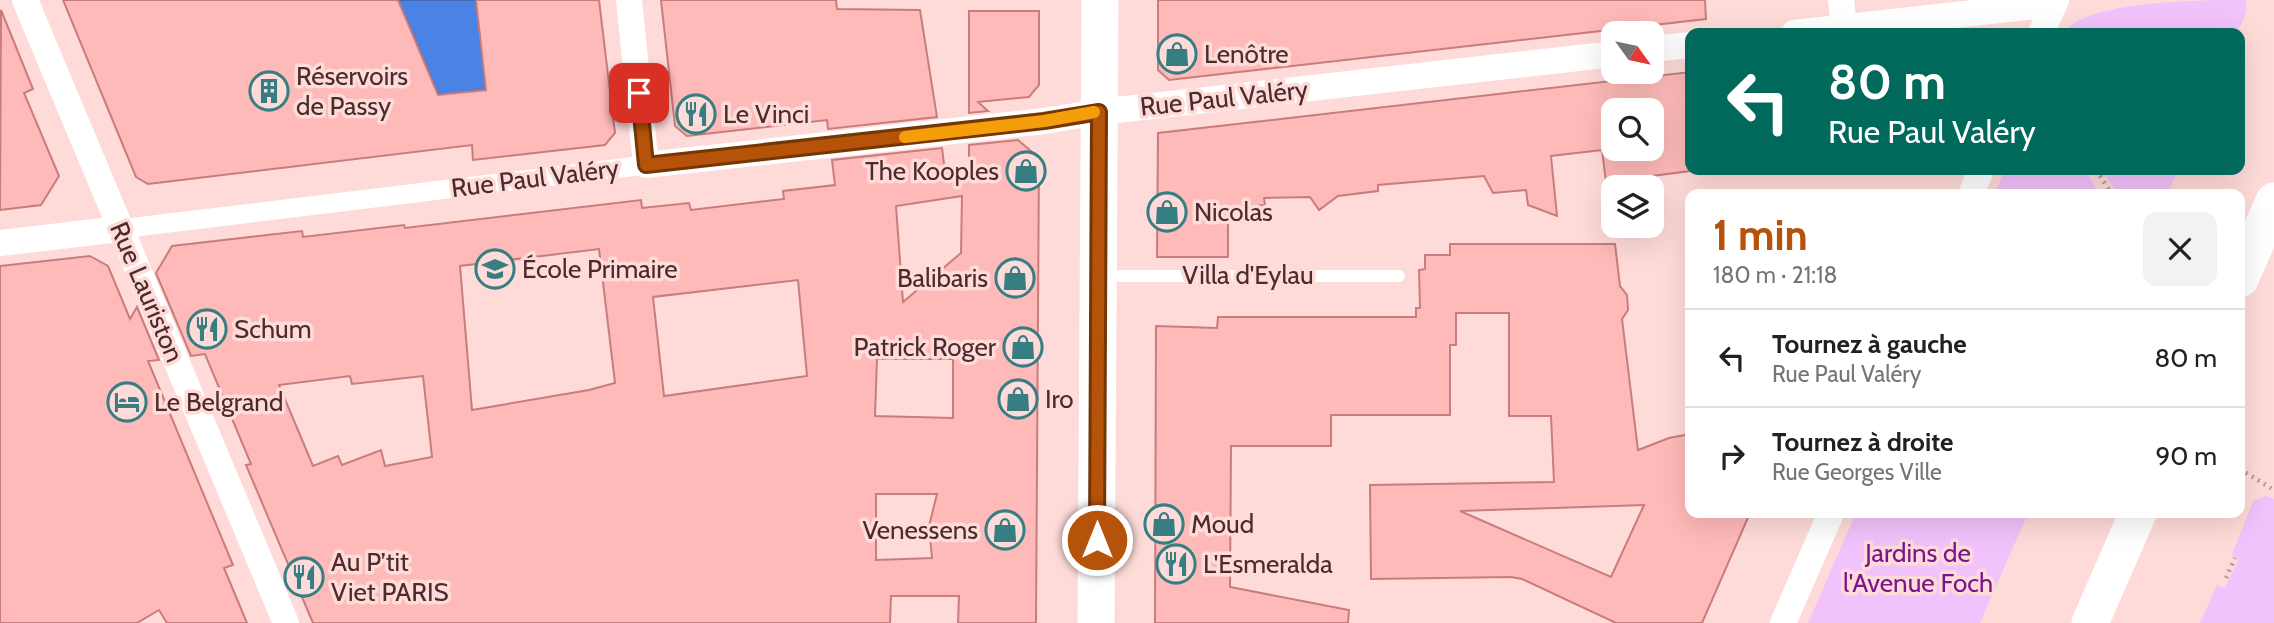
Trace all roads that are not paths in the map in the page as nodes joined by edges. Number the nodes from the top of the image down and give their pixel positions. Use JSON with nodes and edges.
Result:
{"nodes":[{"id":1,"x":25,"y":0,"type":"edge"},
{"id":2,"x":629,"y":0,"type":"edge"},
{"id":3,"x":1100,"y":0,"type":"edge"},
{"id":4,"x":1841,"y":0,"type":"edge"},
{"id":5,"x":2055,"y":2,"type":"edge"},
{"id":6,"x":1844,"y":28,"type":"joint"},
{"id":7,"x":2043,"y":28,"type":"edge"},
{"id":8,"x":1685,"y":46,"type":"edge"},
{"id":9,"x":1664,"y":48,"type":"edge"},
{"id":10,"x":1601,"y":55,"type":"edge"},
{"id":11,"x":1099,"y":112,"type":"junction"},
{"id":12,"x":646,"y":165,"type":"junction"},
{"id":13,"x":2274,"y":201,"type":"edge"},
{"id":14,"x":120,"y":229,"type":"junction"},
{"id":15,"x":0,"y":243,"type":"edge"},
{"id":16,"x":2245,"y":268,"type":"edge"},
{"id":17,"x":1098,"y":276,"type":"junction"},
{"id":18,"x":1399,"y":276,"type":"dead end"},
{"id":19,"x":1830,"y":518,"type":"edge"},
{"id":20,"x":2136,"y":518,"type":"edge"},
{"id":21,"x":286,"y":623,"type":"edge"},
{"id":22,"x":1096,"y":623,"type":"edge"},
{"id":23,"x":1783,"y":623,"type":"edge"},
{"id":24,"x":2090,"y":623,"type":"edge"}],
"edges":[{"from":1,"to":14,"type":"street","name":"Rue Lauriston"},
{"from":2,"to":12,"type":"street"},
{"from":3,"to":11,"type":"main road"},
{"from":4,"to":6,"type":"street"},
{"from":5,"to":6,"type":"street"},
{"from":5,"to":7,"type":"street"},
{"from":8,"to":9,"type":"street"},
{"from":10,"to":11,"type":"street","name":"Rue Paul Valéry"},
{"from":11,"to":12,"type":"street","name":"Rue Paul Valéry"},
{"from":11,"to":17,"type":"main road"},
{"from":12,"to":14,"type":"street","name":"Rue Paul Valéry"},
{"from":13,"to":16,"type":"main road"},
{"from":14,"to":15,"type":"street","name":"Rue Paul Valéry"},
{"from":14,"to":21,"type":"street","name":"Rue Lauriston"},
{"from":17,"to":18,"type":"lane","name":"Villa d'Eylau"},
{"from":17,"to":22,"type":"main road"},
{"from":19,"to":23,"type":"street"},
{"from":20,"to":24,"type":"main road"}]}
